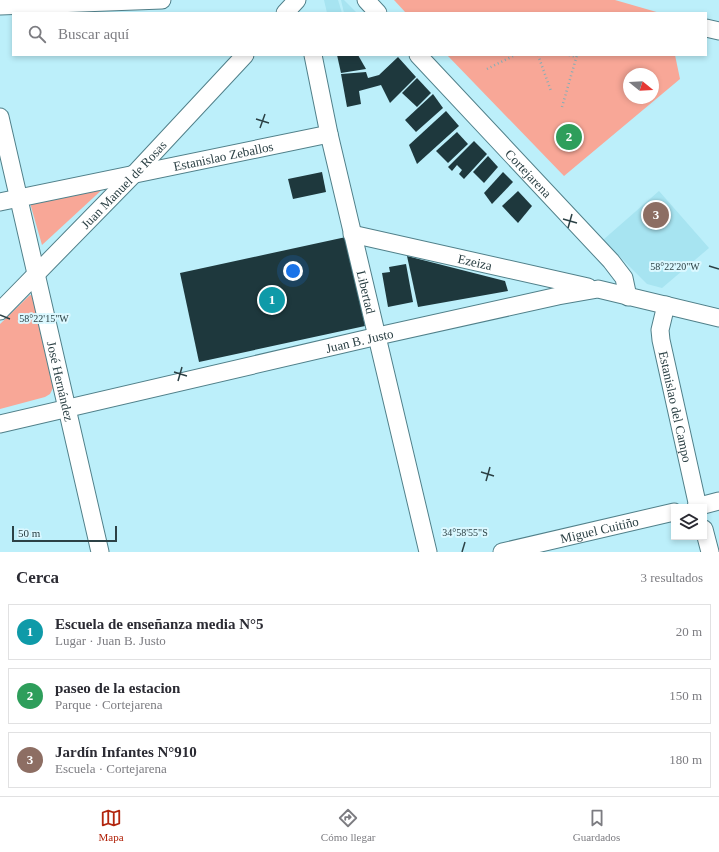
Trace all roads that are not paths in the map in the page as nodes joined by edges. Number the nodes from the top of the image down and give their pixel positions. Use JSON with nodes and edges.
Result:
{"nodes":[{"id":1,"x":162,"y":0,"type":"edge"},
{"id":2,"x":297,"y":0,"type":"edge"},
{"id":3,"x":303,"y":0,"type":"edge"},
{"id":4,"x":366,"y":0,"type":"edge"},
{"id":5,"x":0,"y":6,"type":"edge"},
{"id":6,"x":286,"y":12,"type":"edge"},
{"id":7,"x":305,"y":12,"type":"edge"},
{"id":8,"x":377,"y":12,"type":"edge"},
{"id":9,"x":707,"y":28,"type":"edge"},
{"id":10,"x":719,"y":32,"type":"edge"},
{"id":11,"x":244,"y":56,"type":"edge"},
{"id":12,"x":314,"y":56,"type":"edge"},
{"id":13,"x":419,"y":56,"type":"edge"},
{"id":14,"x":0,"y":116,"type":"edge"},
{"id":15,"x":329,"y":134,"type":"junction"},
{"id":16,"x":136,"y":172,"type":"junction"},
{"id":17,"x":19,"y":197,"type":"junction"},
{"id":18,"x":0,"y":202,"type":"edge"},
{"id":19,"x":352,"y":234,"type":"junction"},
{"id":20,"x":36,"y":272,"type":"junction"},
{"id":21,"x":598,"y":289,"type":"junction"},
{"id":22,"x":628,"y":297,"type":"junction"},
{"id":23,"x":666,"y":305,"type":"junction"},
{"id":24,"x":0,"y":311,"type":"edge"},
{"id":25,"x":719,"y":318,"type":"edge"},
{"id":26,"x":378,"y":336,"type":"junction"},
{"id":27,"x":66,"y":408,"type":"junction"},
{"id":28,"x":0,"y":424,"type":"edge"},
{"id":29,"x":719,"y":502,"type":"edge"},
{"id":30,"x":697,"y":504,"type":"edge"},
{"id":31,"x":707,"y":505,"type":"edge"},
{"id":32,"x":671,"y":513,"type":"edge"},
{"id":33,"x":707,"y":540,"type":"edge"},
{"id":34,"x":100,"y":552,"type":"edge"},
{"id":35,"x":428,"y":552,"type":"edge"},
{"id":36,"x":502,"y":552,"type":"edge"},
{"id":37,"x":710,"y":552,"type":"edge"}],
"edges":[{"from":1,"to":5,"type":"street"},
{"from":2,"to":6,"type":"street"},
{"from":3,"to":7,"type":"street"},
{"from":4,"to":8,"type":"street"},
{"from":9,"to":10,"type":"street"},
{"from":11,"to":16,"type":"street","name":"Juan Manuel de Rosas"},
{"from":12,"to":15,"type":"street","name":"Libertad"},
{"from":13,"to":22,"type":"street","name":"Cortejarena"},
{"from":14,"to":17,"type":"street","name":"José Hernández"},
{"from":15,"to":16,"type":"street","name":"Estanislao Zeballos"},
{"from":15,"to":19,"type":"street","name":"Libertad"},
{"from":16,"to":17,"type":"street","name":"Estanislao Zeballos"},
{"from":16,"to":20,"type":"street","name":"Juan Manuel de Rosas"},
{"from":17,"to":18,"type":"street","name":"Estanislao Zeballos"},
{"from":17,"to":20,"type":"street","name":"José Hernández"},
{"from":19,"to":21,"type":"street","name":"Ezeiza"},
{"from":19,"to":26,"type":"street","name":"Libertad"},
{"from":20,"to":24,"type":"street","name":"Juan Manuel de Rosas"},
{"from":20,"to":27,"type":"street","name":"José Hernández"},
{"from":21,"to":22,"type":"street","name":"Juan B. Justo"},
{"from":21,"to":26,"type":"street","name":"Juan B. Justo"},
{"from":22,"to":23,"type":"street","name":"Juan B. Justo"},
{"from":23,"to":25,"type":"street","name":"Juan B. Justo"},
{"from":23,"to":30,"type":"street","name":"Estanislao del Campo"},
{"from":26,"to":27,"type":"street","name":"Juan B. Justo"},
{"from":26,"to":35,"type":"street","name":"Libertad"},
{"from":27,"to":28,"type":"street","name":"Juan B. Justo"},
{"from":27,"to":34,"type":"street","name":"José Hernández"},
{"from":29,"to":31,"type":"street"},
{"from":32,"to":36,"type":"street","name":"Miguel Cuitiño"},
{"from":33,"to":37,"type":"street"}]}
